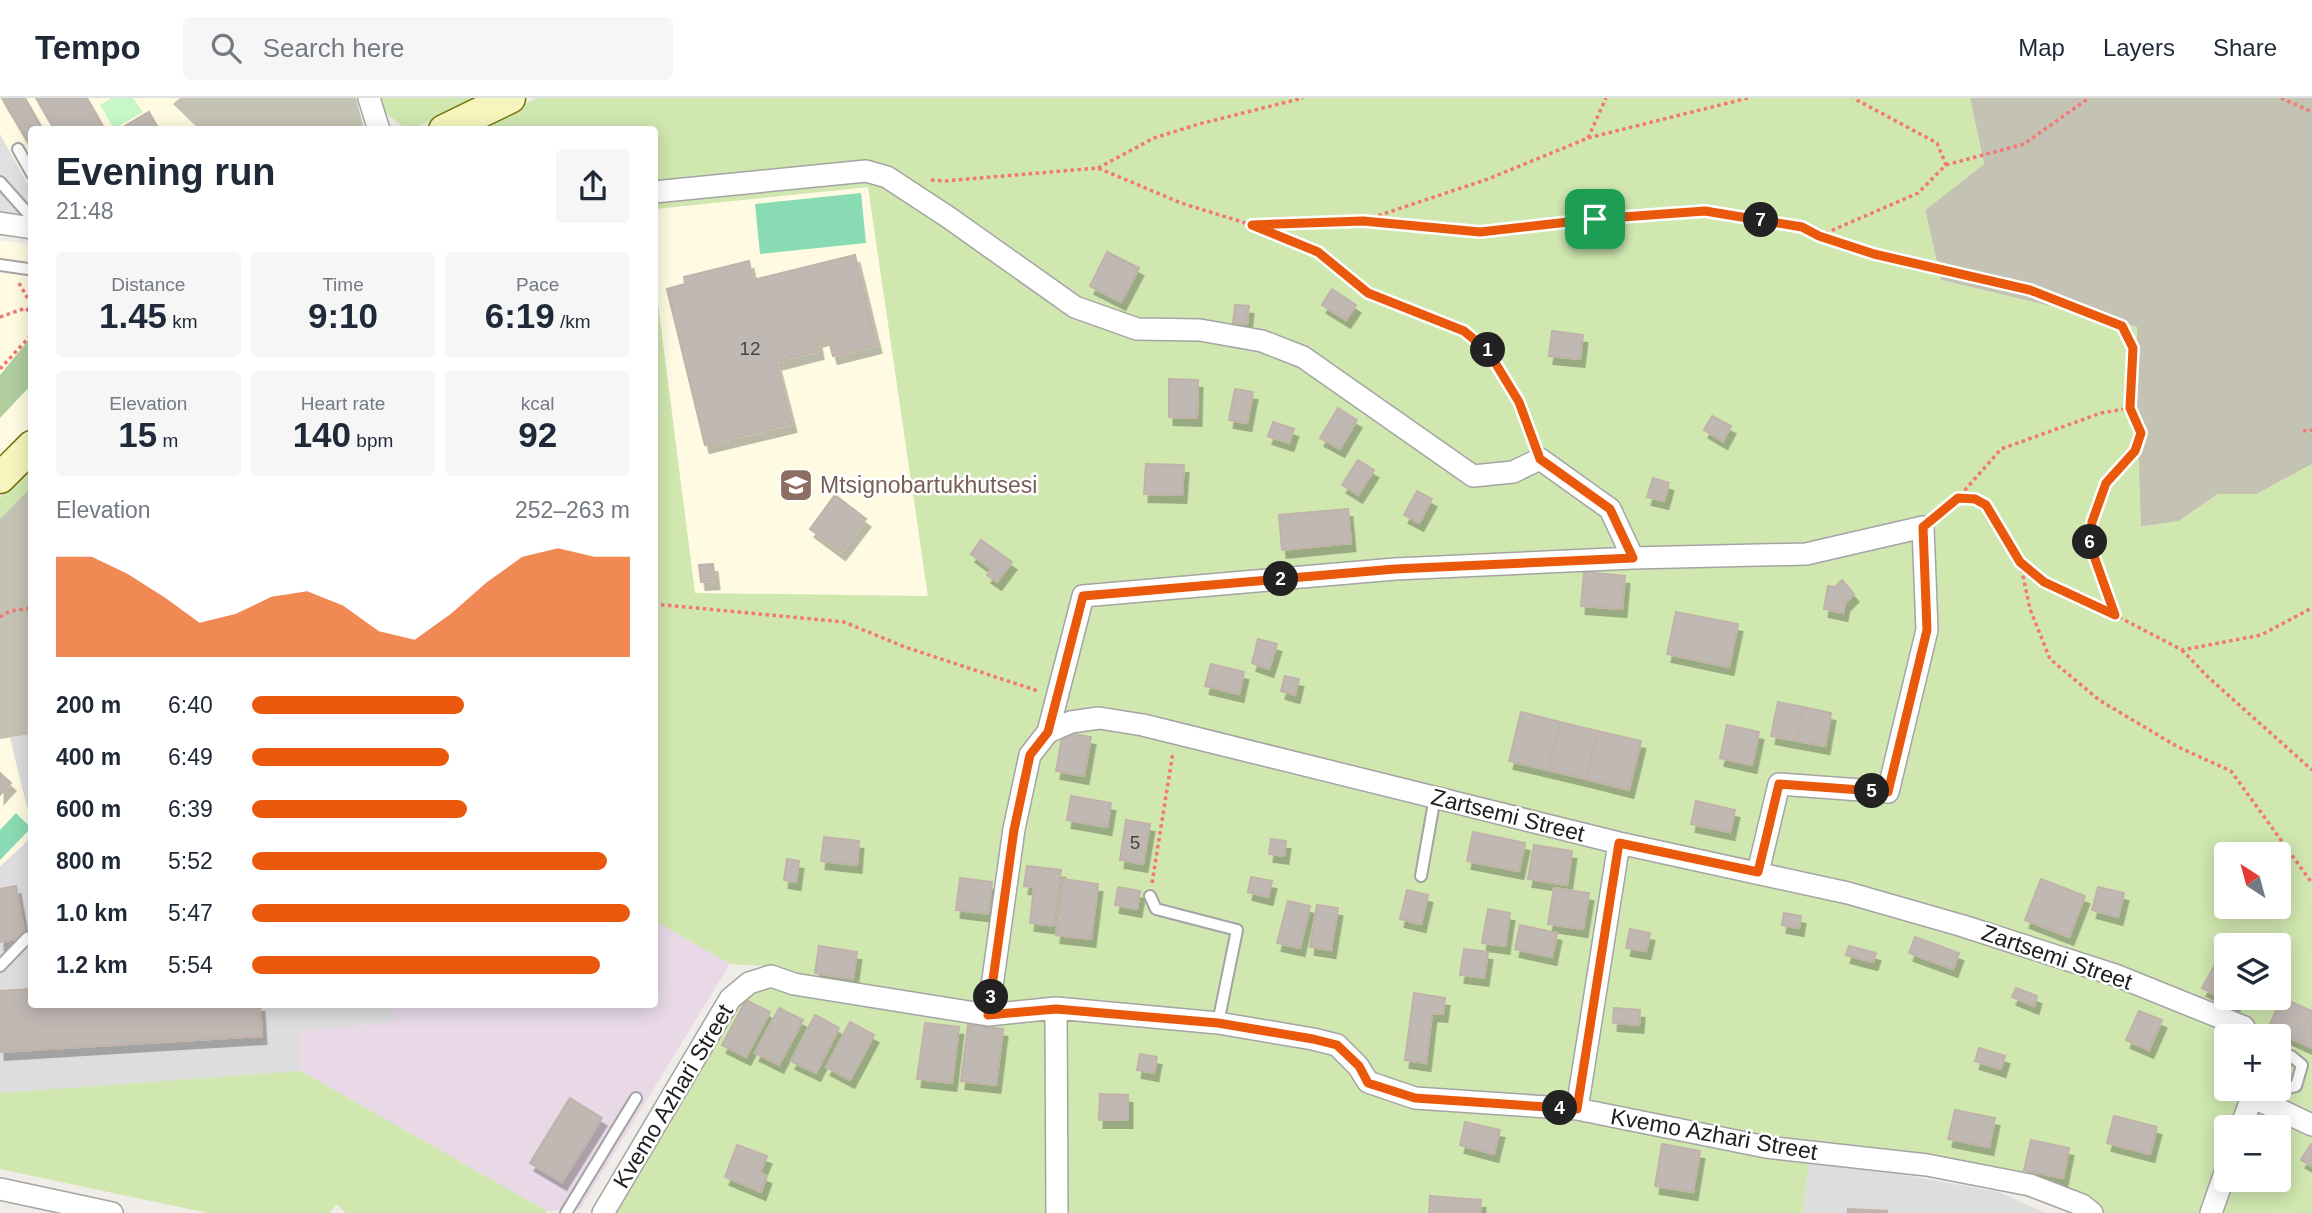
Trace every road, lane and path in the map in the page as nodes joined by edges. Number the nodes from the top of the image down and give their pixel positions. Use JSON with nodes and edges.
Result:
{"nodes":[{"id":1,"x":369,"y":98,"type":"edge"},
{"id":2,"x":510,"y":98,"type":"edge"},
{"id":3,"x":1303,"y":98,"type":"edge"},
{"id":4,"x":1606,"y":98,"type":"edge"},
{"id":5,"x":1748,"y":98,"type":"edge"},
{"id":6,"x":1853,"y":98,"type":"edge"},
{"id":7,"x":2090,"y":98,"type":"edge"},
{"id":8,"x":2281,"y":98,"type":"edge"},
{"id":9,"x":2312,"y":112,"type":"edge"},
{"id":10,"x":378,"y":126,"type":"edge"},
{"id":11,"x":452,"y":126,"type":"edge"},
{"id":12,"x":1588,"y":138,"type":"junction"},
{"id":13,"x":18,"y":149,"type":"dead end"},
{"id":14,"x":1947,"y":165,"type":"junction"},
{"id":15,"x":28,"y":167,"type":"edge"},
{"id":16,"x":1098,"y":168,"type":"junction"},
{"id":17,"x":887,"y":177,"type":"junction"},
{"id":18,"x":0,"y":182,"type":"edge"},
{"id":19,"x":658,"y":192,"type":"edge"},
{"id":20,"x":28,"y":214,"type":"edge"},
{"id":21,"x":1363,"y":221,"type":"junction"},
{"id":22,"x":0,"y":223,"type":"edge"},
{"id":23,"x":1252,"y":225,"type":"junction"},
{"id":24,"x":28,"y":227,"type":"edge"},
{"id":25,"x":1819,"y":236,"type":"junction"},
{"id":26,"x":0,"y":265,"type":"edge"},
{"id":27,"x":27,"y":269,"type":"dead end"},
{"id":28,"x":12,"y":281,"type":"dead end"},
{"id":29,"x":28,"y":299,"type":"edge"},
{"id":30,"x":28,"y":310,"type":"edge"},
{"id":31,"x":0,"y":317,"type":"edge"},
{"id":32,"x":28,"y":338,"type":"edge"},
{"id":33,"x":0,"y":369,"type":"edge"},
{"id":34,"x":2130,"y":408,"type":"junction"},
{"id":35,"x":2312,"y":430,"type":"edge"},
{"id":36,"x":2303,"y":431,"type":"dead end"},
{"id":37,"x":28,"y":450,"type":"edge"},
{"id":38,"x":1540,"y":459,"type":"junction"},
{"id":39,"x":2,"y":473,"type":"edge"},
{"id":40,"x":1958,"y":498,"type":"junction"},
{"id":41,"x":1923,"y":527,"type":"junction"},
{"id":42,"x":1633,"y":558,"type":"junction"},
{"id":43,"x":2020,"y":562,"type":"junction"},
{"id":44,"x":658,"y":604,"type":"edge"},
{"id":45,"x":2312,"y":608,"type":"edge"},
{"id":46,"x":28,"y":609,"type":"edge"},
{"id":47,"x":2115,"y":615,"type":"junction"},
{"id":48,"x":0,"y":617,"type":"edge"},
{"id":49,"x":2182,"y":650,"type":"junction"},
{"id":50,"x":1056,"y":697,"type":"junction"},
{"id":51,"x":1048,"y":732,"type":"junction"},
{"id":52,"x":1177,"y":733,"type":"junction"},
{"id":53,"x":2312,"y":770,"type":"edge"},
{"id":54,"x":1435,"y":797,"type":"junction"},
{"id":55,"x":1619,"y":843,"type":"junction"},
{"id":56,"x":1758,"y":872,"type":"junction"},
{"id":57,"x":1421,"y":876,"type":"dead end"},
{"id":58,"x":2312,"y":883,"type":"edge"},
{"id":59,"x":1150,"y":896,"type":"joint"},
{"id":60,"x":28,"y":938,"type":"edge"},
{"id":61,"x":0,"y":966,"type":"edge"},
{"id":62,"x":1056,"y":1009,"type":"junction"},
{"id":63,"x":988,"y":1015,"type":"junction"},
{"id":64,"x":1218,"y":1023,"type":"junction"},
{"id":65,"x":2237,"y":1024,"type":"edge"},
{"id":66,"x":2291,"y":1056,"type":"dead end"},
{"id":67,"x":2291,"y":1088,"type":"edge"},
{"id":68,"x":636,"y":1097,"type":"dead end"},
{"id":69,"x":2261,"y":1101,"type":"edge"},
{"id":70,"x":1577,"y":1109,"type":"junction"},
{"id":71,"x":2312,"y":1125,"type":"edge"},
{"id":72,"x":0,"y":1189,"type":"edge"},
{"id":73,"x":2218,"y":1192,"type":"edge"},
{"id":74,"x":112,"y":1213,"type":"edge"},
{"id":75,"x":566,"y":1213,"type":"edge"},
{"id":76,"x":603,"y":1213,"type":"edge"},
{"id":77,"x":1057,"y":1213,"type":"edge"},
{"id":78,"x":2092,"y":1213,"type":"edge"},
{"id":79,"x":2211,"y":1213,"type":"edge"}],
"edges":[{"from":1,"to":10,"type":"street"},
{"from":2,"to":11,"type":"main road"},
{"from":3,"to":16,"type":"path"},
{"from":4,"to":12,"type":"path"},
{"from":5,"to":12,"type":"path"},
{"from":6,"to":14,"type":"path"},
{"from":7,"to":14,"type":"path"},
{"from":8,"to":9,"type":"path"},
{"from":12,"to":21,"type":"path"},
{"from":13,"to":15,"type":"lane"},
{"from":14,"to":25,"type":"path"},
{"from":16,"to":17,"type":"path"},
{"from":16,"to":23,"type":"path"},
{"from":17,"to":19,"type":"street"},
{"from":17,"to":38,"type":"street"},
{"from":18,"to":20,"type":"lane"},
{"from":21,"to":23,"type":"path"},
{"from":21,"to":25,"type":"path"},
{"from":22,"to":24,"type":"street"},
{"from":23,"to":38,"type":"path"},
{"from":25,"to":34,"type":"path"},
{"from":26,"to":27,"type":"lane"},
{"from":28,"to":29,"type":"path"},
{"from":30,"to":31,"type":"path"},
{"from":32,"to":33,"type":"path"},
{"from":34,"to":40,"type":"path"},
{"from":34,"to":47,"type":"path"},
{"from":35,"to":36,"type":"path"},
{"from":37,"to":39,"type":"main road"},
{"from":38,"to":42,"type":"street"},
{"from":40,"to":41,"type":"path"},
{"from":40,"to":43,"type":"path"},
{"from":41,"to":42,"type":"street"},
{"from":41,"to":56,"type":"street"},
{"from":42,"to":50,"type":"street"},
{"from":43,"to":47,"type":"path"},
{"from":43,"to":58,"type":"path"},
{"from":44,"to":50,"type":"path"},
{"from":45,"to":49,"type":"path"},
{"from":46,"to":48,"type":"path"},
{"from":47,"to":49,"type":"path"},
{"from":49,"to":53,"type":"path"},
{"from":50,"to":51,"type":"street"},
{"from":51,"to":52,"type":"street","name":"Zartsemi Street"},
{"from":51,"to":63,"type":"street"},
{"from":52,"to":54,"type":"street","name":"Zartsemi Street"},
{"from":52,"to":59,"type":"path"},
{"from":54,"to":55,"type":"street","name":"Zartsemi Street"},
{"from":54,"to":57,"type":"lane"},
{"from":55,"to":56,"type":"street","name":"Zartsemi Street"},
{"from":55,"to":70,"type":"street"},
{"from":56,"to":65,"type":"street","name":"Zartsemi Street"},
{"from":59,"to":64,"type":"lane"},
{"from":60,"to":61,"type":"lane"},
{"from":62,"to":63,"type":"street","name":"Kvemo Azhari Street"},
{"from":62,"to":64,"type":"street","name":"Kvemo Azhari Street"},
{"from":62,"to":77,"type":"street"},
{"from":63,"to":76,"type":"street","name":"Kvemo Azhari Street"},
{"from":64,"to":70,"type":"street","name":"Kvemo Azhari Street"},
{"from":66,"to":67,"type":"lane"},
{"from":68,"to":75,"type":"lane"},
{"from":69,"to":71,"type":"street"},
{"from":70,"to":78,"type":"street","name":"Kvemo Azhari Street"},
{"from":72,"to":74,"type":"street"},
{"from":73,"to":79,"type":"street"}]}
